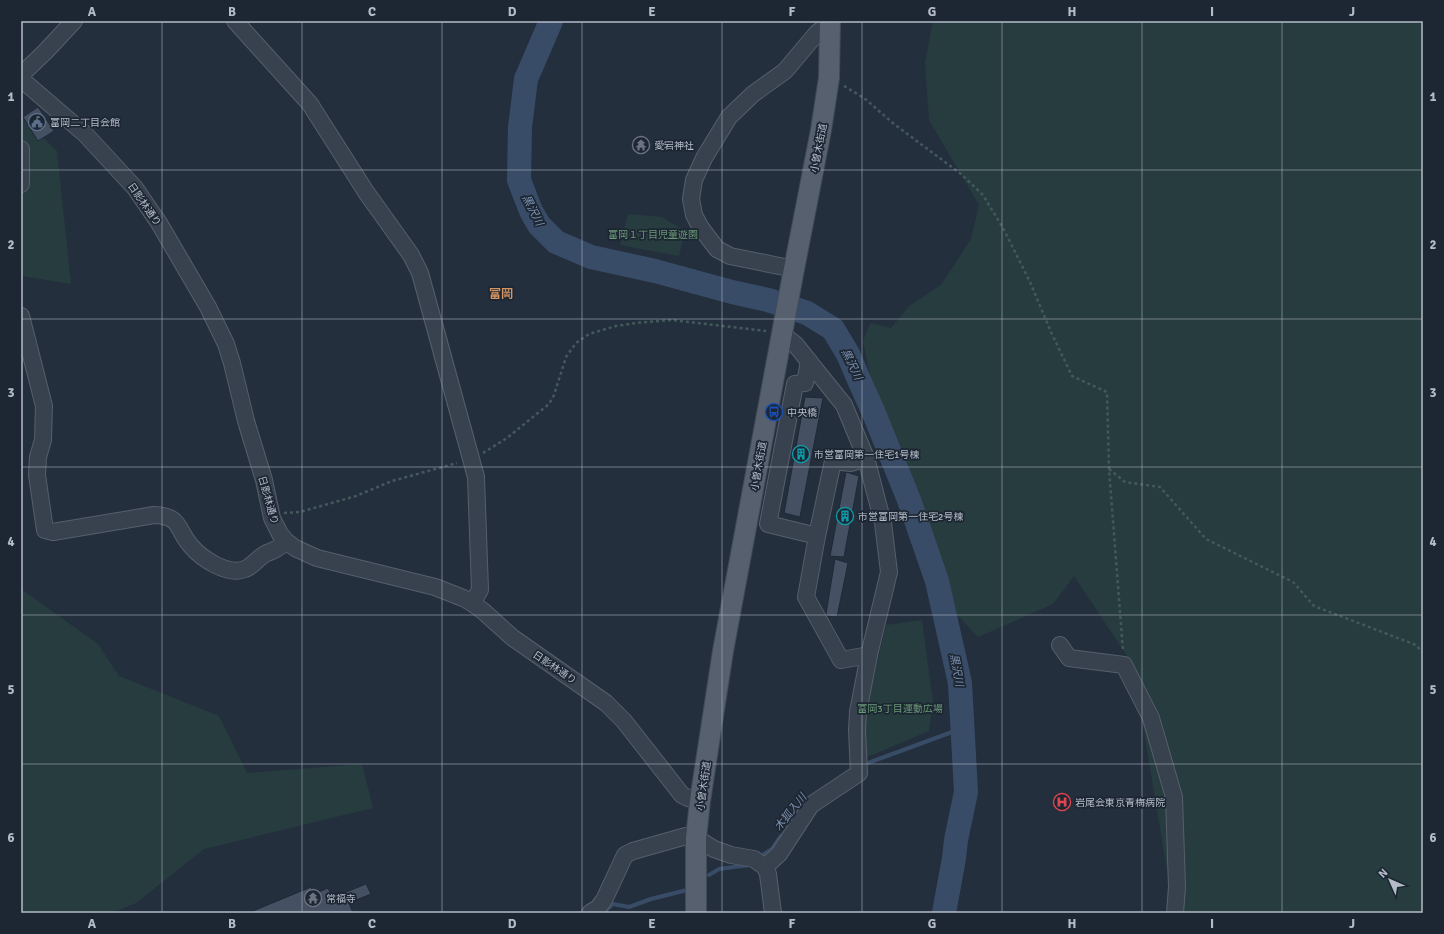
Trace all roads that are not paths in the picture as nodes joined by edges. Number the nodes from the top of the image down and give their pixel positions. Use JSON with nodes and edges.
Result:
{"nodes":[{"id":1,"x":74,"y":21,"type":"edge"},
{"id":2,"x":235,"y":21,"type":"edge"},
{"id":3,"x":830,"y":22,"type":"edge"},
{"id":4,"x":21,"y":75,"type":"edge"},
{"id":5,"x":21,"y":79,"type":"edge"},
{"id":6,"x":21,"y":149,"type":"edge"},
{"id":7,"x":21,"y":184,"type":"edge"},
{"id":8,"x":793,"y":277,"type":"junction"},
{"id":9,"x":21,"y":316,"type":"edge"},
{"id":10,"x":783,"y":332,"type":"junction"},
{"id":11,"x":809,"y":361,"type":"junction"},
{"id":12,"x":866,"y":458,"type":"junction"},
{"id":13,"x":818,"y":536,"type":"junction"},
{"id":14,"x":286,"y":541,"type":"junction"},
{"id":15,"x":472,"y":604,"type":"junction"},
{"id":16,"x":1060,"y":645,"type":"dead end"},
{"id":17,"x":869,"y":654,"type":"junction"},
{"id":18,"x":700,"y":801,"type":"junction"},
{"id":19,"x":696,"y":838,"type":"junction"},
{"id":20,"x":765,"y":867,"type":"junction"},
{"id":21,"x":590,"y":913,"type":"edge"},
{"id":22,"x":696,"y":913,"type":"edge"},
{"id":23,"x":772,"y":913,"type":"edge"},
{"id":24,"x":1175,"y":913,"type":"edge"}],
"edges":[{"from":1,"to":4,"type":"street"},
{"from":2,"to":15,"type":"street"},
{"from":3,"to":8,"type":"main road","name":"小曽木街道"},
{"from":3,"to":8,"type":"street"},
{"from":5,"to":14,"type":"street","name":"日影林通り"},
{"from":6,"to":7,"type":"street"},
{"from":8,"to":10,"type":"main road","name":"小曽木街道"},
{"from":9,"to":14,"type":"street"},
{"from":10,"to":11,"type":"street"},
{"from":10,"to":18,"type":"main road","name":"小曽木街道"},
{"from":11,"to":12,"type":"street"},
{"from":11,"to":13,"type":"street"},
{"from":12,"to":13,"type":"street"},
{"from":12,"to":17,"type":"street"},
{"from":13,"to":17,"type":"street"},
{"from":14,"to":15,"type":"street","name":"日影林通り"},
{"from":15,"to":18,"type":"street","name":"日影林通り"},
{"from":16,"to":24,"type":"street"},
{"from":17,"to":20,"type":"street"},
{"from":18,"to":19,"type":"main road","name":"小曽木街道"},
{"from":19,"to":20,"type":"street"},
{"from":19,"to":21,"type":"street"},
{"from":19,"to":22,"type":"main road","name":"小曽木街道"},
{"from":20,"to":23,"type":"street"}]}
